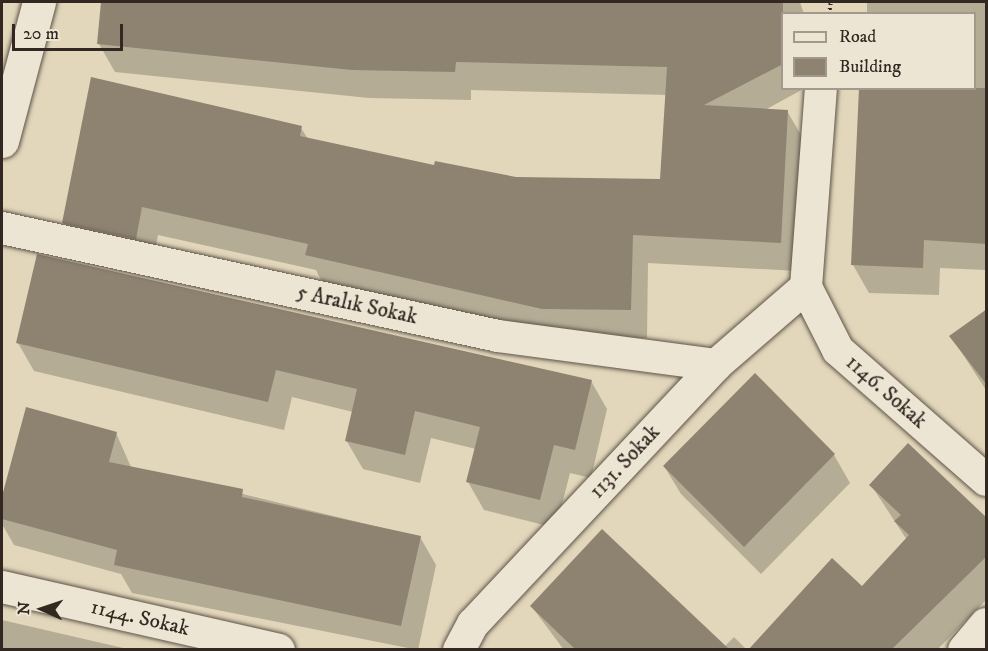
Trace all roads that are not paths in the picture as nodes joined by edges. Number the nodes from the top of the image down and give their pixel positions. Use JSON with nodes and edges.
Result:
{"nodes":[{"id":1,"x":39,"y":2,"type":"edge"},
{"id":2,"x":821,"y":90,"type":"edge"},
{"id":3,"x":2,"y":141,"type":"edge"},
{"id":4,"x":2,"y":228,"type":"edge"},
{"id":5,"x":806,"y":287,"type":"junction"},
{"id":6,"x":716,"y":365,"type":"junction"},
{"id":7,"x":987,"y":480,"type":"edge"},
{"id":8,"x":2,"y":587,"type":"edge"},
{"id":9,"x":987,"y":624,"type":"edge"},
{"id":10,"x":279,"y":650,"type":"edge"},
{"id":11,"x":459,"y":650,"type":"edge"},
{"id":12,"x":964,"y":650,"type":"edge"}],
"edges":[{"from":1,"to":3,"type":"street"},
{"from":2,"to":5,"type":"street"},
{"from":4,"to":6,"type":"street","name":"5 Aralık Sokak"},
{"from":5,"to":6,"type":"street","name":"1131. Sokak"},
{"from":5,"to":7,"type":"street","name":"1146. Sokak"},
{"from":6,"to":11,"type":"street","name":"1131. Sokak"},
{"from":8,"to":10,"type":"street","name":"1144. Sokak"},
{"from":9,"to":12,"type":"street"}]}
